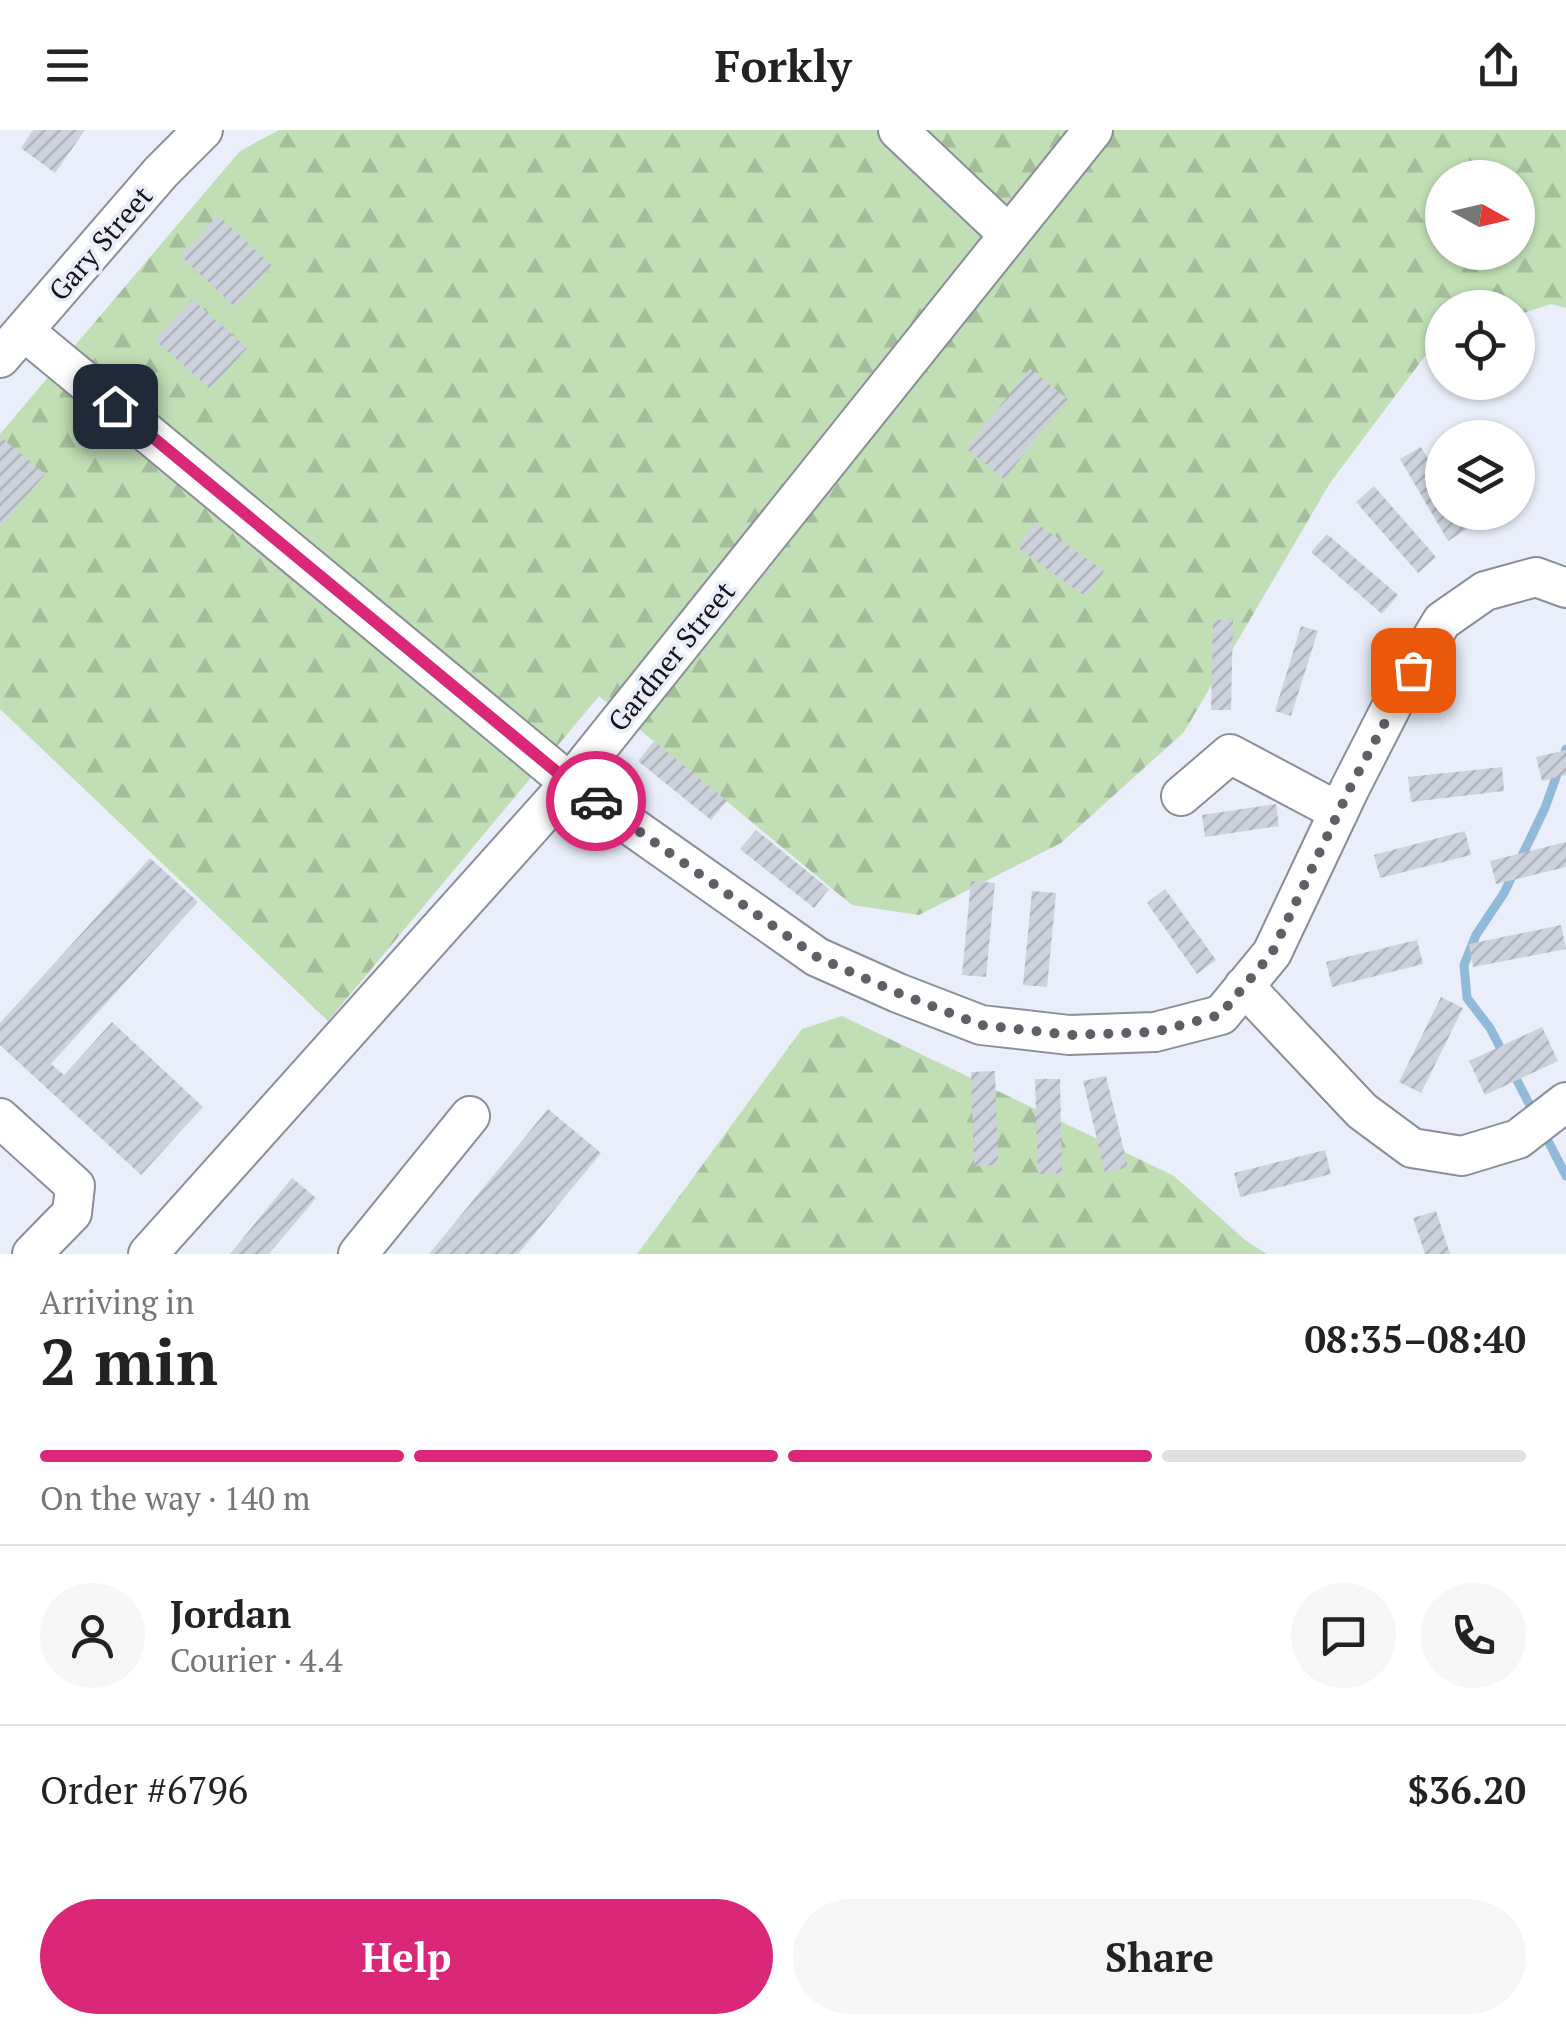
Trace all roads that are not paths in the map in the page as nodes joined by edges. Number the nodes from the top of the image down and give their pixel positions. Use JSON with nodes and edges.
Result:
{"nodes":[{"id":1,"x":203,"y":130,"type":"edge"},
{"id":2,"x":898,"y":130,"type":"edge"},
{"id":3,"x":1093,"y":130,"type":"edge"},
{"id":4,"x":1009,"y":234,"type":"junction"},
{"id":5,"x":12,"y":345,"type":"edge"},
{"id":6,"x":1566,"y":588,"type":"edge"},
{"id":7,"x":570,"y":783,"type":"junction"},
{"id":8,"x":1181,"y":796,"type":"dead end"},
{"id":9,"x":1338,"y":812,"type":"junction"},
{"id":10,"x":1244,"y":986,"type":"junction"},
{"id":11,"x":1566,"y":1102,"type":"edge"},
{"id":12,"x":470,"y":1116,"type":"dead end"},
{"id":13,"x":0,"y":1118,"type":"edge"},
{"id":14,"x":32,"y":1254,"type":"edge"},
{"id":15,"x":148,"y":1254,"type":"edge"},
{"id":16,"x":358,"y":1254,"type":"edge"}],
"edges":[{"from":1,"to":5,"type":"street","name":"Gary Street"},
{"from":2,"to":4,"type":"street"},
{"from":3,"to":4,"type":"street","name":"Gardner Street"},
{"from":4,"to":7,"type":"street","name":"Gardner Street"},
{"from":5,"to":7,"type":"street"},
{"from":6,"to":9,"type":"street"},
{"from":7,"to":10,"type":"street"},
{"from":7,"to":15,"type":"street","name":"Gardner Street"},
{"from":8,"to":9,"type":"street"},
{"from":9,"to":10,"type":"street"},
{"from":10,"to":11,"type":"street"},
{"from":12,"to":16,"type":"street"},
{"from":13,"to":14,"type":"street"}]}
